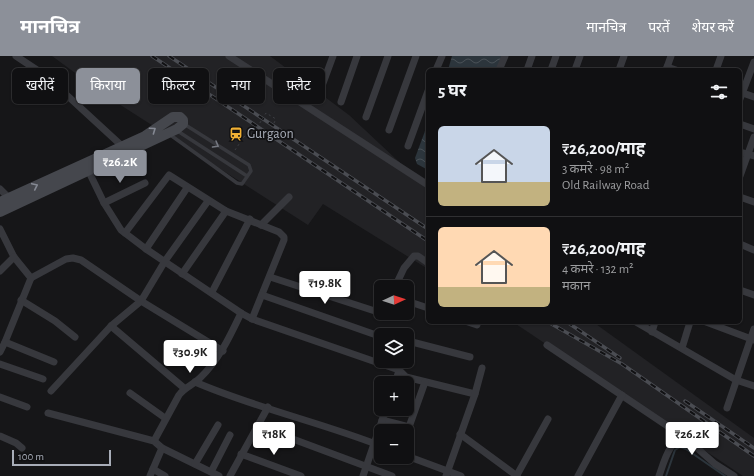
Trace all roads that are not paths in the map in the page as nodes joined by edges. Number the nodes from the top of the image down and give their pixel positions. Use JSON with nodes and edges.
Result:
{"nodes":[{"id":1,"x":16,"y":56,"type":"edge"},
{"id":2,"x":229,"y":56,"type":"edge"},
{"id":3,"x":333,"y":56,"type":"edge"},
{"id":4,"x":357,"y":56,"type":"edge"},
{"id":5,"x":388,"y":56,"type":"edge"},
{"id":6,"x":416,"y":56,"type":"edge"},
{"id":7,"x":442,"y":56,"type":"edge"},
{"id":8,"x":505,"y":56,"type":"edge"},
{"id":9,"x":532,"y":56,"type":"edge"},
{"id":10,"x":556,"y":56,"type":"edge"},
{"id":11,"x":580,"y":56,"type":"edge"},
{"id":12,"x":624,"y":56,"type":"edge"},
{"id":13,"x":671,"y":56,"type":"edge"},
{"id":14,"x":721,"y":56,"type":"edge"},
{"id":15,"x":754,"y":62,"type":"edge"},
{"id":16,"x":437,"y":68,"type":"edge"},
{"id":17,"x":500,"y":68,"type":"edge"},
{"id":18,"x":528,"y":68,"type":"edge"},
{"id":19,"x":552,"y":68,"type":"edge"},
{"id":20,"x":576,"y":68,"type":"edge"},
{"id":21,"x":620,"y":68,"type":"edge"},
{"id":22,"x":667,"y":68,"type":"edge"},
{"id":23,"x":717,"y":68,"type":"edge"},
{"id":24,"x":325,"y":78,"type":"edge"},
{"id":25,"x":742,"y":92,"type":"edge"},
{"id":26,"x":742,"y":95,"type":"edge"},
{"id":27,"x":426,"y":97,"type":"edge"},
{"id":28,"x":754,"y":97,"type":"edge"},
{"id":29,"x":341,"y":102,"type":"dead end"},
{"id":30,"x":366,"y":117,"type":"dead end"},
{"id":31,"x":742,"y":125,"type":"edge"},
{"id":32,"x":175,"y":129,"type":"junction"},
{"id":33,"x":754,"y":129,"type":"edge"},
{"id":34,"x":389,"y":130,"type":"dead end"},
{"id":35,"x":754,"y":137,"type":"edge"},
{"id":36,"x":122,"y":146,"type":"junction"},
{"id":37,"x":408,"y":146,"type":"dead end"},
{"id":38,"x":751,"y":155,"type":"edge"},
{"id":39,"x":89,"y":172,"type":"junction"},
{"id":40,"x":742,"y":172,"type":"edge"},
{"id":41,"x":247,"y":176,"type":"junction"},
{"id":42,"x":145,"y":183,"type":"dead end"},
{"id":43,"x":426,"y":184,"type":"edge"},
{"id":44,"x":187,"y":188,"type":"junction"},
{"id":45,"x":0,"y":190,"type":"edge"},
{"id":46,"x":289,"y":197,"type":"dead end"},
{"id":47,"x":742,"y":198,"type":"edge"},
{"id":48,"x":4,"y":200,"type":"edge"},
{"id":49,"x":208,"y":201,"type":"junction"},
{"id":50,"x":754,"y":202,"type":"edge"},
{"id":51,"x":104,"y":203,"type":"junction"},
{"id":52,"x":226,"y":211,"type":"junction"},
{"id":53,"x":0,"y":212,"type":"edge"},
{"id":54,"x":250,"y":219,"type":"junction"},
{"id":55,"x":262,"y":225,"type":"junction"},
{"id":56,"x":0,"y":229,"type":"edge"},
{"id":57,"x":125,"y":233,"type":"junction"},
{"id":58,"x":742,"y":245,"type":"edge"},
{"id":59,"x":146,"y":249,"type":"junction"},
{"id":60,"x":754,"y":250,"type":"edge"},
{"id":61,"x":14,"y":257,"type":"junction"},
{"id":62,"x":164,"y":262,"type":"junction"},
{"id":63,"x":426,"y":262,"type":"edge"},
{"id":64,"x":0,"y":271,"type":"edge"},
{"id":65,"x":182,"y":274,"type":"junction"},
{"id":66,"x":270,"y":277,"type":"junction"},
{"id":67,"x":31,"y":278,"type":"junction"},
{"id":68,"x":398,"y":280,"type":"edge"},
{"id":69,"x":742,"y":291,"type":"edge"},
{"id":70,"x":212,"y":292,"type":"junction"},
{"id":71,"x":262,"y":295,"type":"junction"},
{"id":72,"x":754,"y":295,"type":"edge"},
{"id":73,"x":21,"y":300,"type":"junction"},
{"id":74,"x":141,"y":302,"type":"junction"},
{"id":75,"x":414,"y":303,"type":"edge"},
{"id":76,"x":426,"y":307,"type":"edge"},
{"id":77,"x":374,"y":311,"type":"edge"},
{"id":78,"x":241,"y":312,"type":"junction"},
{"id":79,"x":252,"y":319,"type":"junction"},
{"id":80,"x":474,"y":324,"type":"edge"},
{"id":81,"x":639,"y":324,"type":"edge"},
{"id":82,"x":654,"y":324,"type":"edge"},
{"id":83,"x":689,"y":324,"type":"edge"},
{"id":84,"x":711,"y":324,"type":"edge"},
{"id":85,"x":477,"y":325,"type":"dead end"},
{"id":86,"x":111,"y":326,"type":"junction"},
{"id":87,"x":754,"y":329,"type":"edge"},
{"id":88,"x":652,"y":332,"type":"junction"},
{"id":89,"x":374,"y":334,"type":"edge"},
{"id":90,"x":75,"y":337,"type":"dead end"},
{"id":91,"x":752,"y":340,"type":"edge"},
{"id":92,"x":5,"y":342,"type":"junction"},
{"id":93,"x":414,"y":343,"type":"edge"},
{"id":94,"x":547,"y":345,"type":"dead end"},
{"id":95,"x":682,"y":348,"type":"junction"},
{"id":96,"x":223,"y":350,"type":"junction"},
{"id":97,"x":0,"y":352,"type":"edge"},
{"id":98,"x":470,"y":358,"type":"dead end"},
{"id":99,"x":54,"y":362,"type":"dead end"},
{"id":100,"x":0,"y":364,"type":"edge"},
{"id":101,"x":482,"y":368,"type":"dead end"},
{"id":102,"x":399,"y":370,"type":"junction"},
{"id":103,"x":397,"y":376,"type":"edge"},
{"id":104,"x":43,"y":379,"type":"dead end"},
{"id":105,"x":736,"y":380,"type":"junction"},
{"id":106,"x":195,"y":382,"type":"junction"},
{"id":107,"x":425,"y":382,"type":"junction"},
{"id":108,"x":754,"y":386,"type":"edge"},
{"id":109,"x":184,"y":388,"type":"junction"},
{"id":110,"x":51,"y":392,"type":"dead end"},
{"id":111,"x":130,"y":393,"type":"dead end"},
{"id":112,"x":475,"y":394,"type":"junction"},
{"id":113,"x":622,"y":395,"type":"junction"},
{"id":114,"x":0,"y":397,"type":"edge"},
{"id":115,"x":27,"y":407,"type":"dead end"},
{"id":116,"x":268,"y":407,"type":"junction"},
{"id":117,"x":727,"y":408,"type":"dead end"},
{"id":118,"x":48,"y":413,"type":"dead end"},
{"id":119,"x":383,"y":416,"type":"edge"},
{"id":120,"x":166,"y":418,"type":"junction"},
{"id":121,"x":548,"y":419,"type":"dead end"},
{"id":122,"x":382,"y":420,"type":"junction"},
{"id":123,"x":381,"y":424,"type":"edge"},
{"id":124,"x":218,"y":425,"type":"dead end"},
{"id":125,"x":258,"y":426,"type":"junction"},
{"id":126,"x":460,"y":434,"type":"junction"},
{"id":127,"x":230,"y":435,"type":"dead end"},
{"id":128,"x":0,"y":436,"type":"edge"},
{"id":129,"x":678,"y":440,"type":"junction"},
{"id":130,"x":154,"y":441,"type":"junction"},
{"id":131,"x":374,"y":443,"type":"edge"},
{"id":132,"x":22,"y":448,"type":"dead end"},
{"id":133,"x":162,"y":448,"type":"junction"},
{"id":134,"x":374,"y":452,"type":"edge"},
{"id":135,"x":241,"y":454,"type":"junction"},
{"id":136,"x":414,"y":459,"type":"edge"},
{"id":137,"x":195,"y":464,"type":"junction"},
{"id":138,"x":366,"y":467,"type":"junction"},
{"id":139,"x":211,"y":472,"type":"junction"},
{"id":140,"x":151,"y":473,"type":"edge"},
{"id":141,"x":447,"y":474,"type":"edge"},
{"id":142,"x":165,"y":476,"type":"edge"},
{"id":143,"x":219,"y":476,"type":"edge"},
{"id":144,"x":230,"y":476,"type":"edge"},
{"id":145,"x":301,"y":476,"type":"edge"},
{"id":146,"x":363,"y":476,"type":"edge"},
{"id":147,"x":392,"y":476,"type":"edge"},
{"id":148,"x":461,"y":476,"type":"edge"},
{"id":149,"x":517,"y":476,"type":"edge"},
{"id":150,"x":578,"y":476,"type":"edge"},
{"id":151,"x":659,"y":476,"type":"edge"},
{"id":152,"x":734,"y":476,"type":"edge"}],
"edges":[{"from":1,"to":36,"type":"street"},
{"from":2,"to":43,"type":"street"},
{"from":3,"to":24,"type":"street"},
{"from":4,"to":29,"type":"street"},
{"from":5,"to":30,"type":"street"},
{"from":6,"to":34,"type":"street"},
{"from":7,"to":16,"type":"street"},
{"from":8,"to":17,"type":"street"},
{"from":9,"to":18,"type":"street"},
{"from":10,"to":19,"type":"street"},
{"from":11,"to":20,"type":"street"},
{"from":12,"to":21,"type":"street"},
{"from":13,"to":22,"type":"street"},
{"from":14,"to":23,"type":"street"},
{"from":15,"to":25,"type":"street"},
{"from":26,"to":28,"type":"street"},
{"from":27,"to":37,"type":"street"},
{"from":31,"to":33,"type":"street"},
{"from":36,"to":32,"type":"main road","one_way":true},
{"from":32,"to":39,"type":"main road"},
{"from":32,"to":41,"type":"lane"},
{"from":32,"to":41,"type":"lane","one_way":true},
{"from":32,"to":41,"type":"lane"},
{"from":35,"to":38,"type":"street"},
{"from":48,"to":36,"type":"main road","one_way":true},
{"from":38,"to":40,"type":"street"},
{"from":39,"to":51,"type":"street"},
{"from":39,"to":53,"type":"main road"},
{"from":42,"to":51,"type":"street"},
{"from":44,"to":49,"type":"street"},
{"from":44,"to":57,"type":"street"},
{"from":44,"to":59,"type":"street"},
{"from":45,"to":48,"type":"street"},
{"from":46,"to":55,"type":"street"},
{"from":47,"to":50,"type":"street"},
{"from":49,"to":52,"type":"street"},
{"from":49,"to":62,"type":"street"},
{"from":51,"to":57,"type":"street"},
{"from":52,"to":54,"type":"street"},
{"from":52,"to":65,"type":"street"},
{"from":54,"to":55,"type":"street"},
{"from":54,"to":70,"type":"street"},
{"from":55,"to":66,"type":"street"},
{"from":56,"to":61,"type":"street"},
{"from":57,"to":59,"type":"street"},
{"from":58,"to":60,"type":"street"},
{"from":59,"to":62,"type":"street"},
{"from":61,"to":64,"type":"street"},
{"from":61,"to":67,"type":"street"},
{"from":62,"to":65,"type":"street"},
{"from":62,"to":74,"type":"street"},
{"from":63,"to":68,"type":"street"},
{"from":65,"to":70,"type":"street"},
{"from":66,"to":71,"type":"street"},
{"from":66,"to":77,"type":"street"},
{"from":67,"to":73,"type":"street"},
{"from":67,"to":74,"type":"street"},
{"from":69,"to":72,"type":"street"},
{"from":70,"to":78,"type":"street"},
{"from":71,"to":79,"type":"street"},
{"from":71,"to":89,"type":"street"},
{"from":73,"to":90,"type":"street"},
{"from":73,"to":92,"type":"street"},
{"from":74,"to":86,"type":"street"},
{"from":74,"to":96,"type":"street"},
{"from":75,"to":76,"type":"street"},
{"from":78,"to":79,"type":"street"},
{"from":78,"to":96,"type":"street"},
{"from":79,"to":102,"type":"street"},
{"from":80,"to":85,"type":"street"},
{"from":81,"to":88,"type":"street"},
{"from":82,"to":88,"type":"street"},
{"from":83,"to":95,"type":"street"},
{"from":84,"to":91,"type":"street"},
{"from":86,"to":109,"type":"street"},
{"from":86,"to":110,"type":"street"},
{"from":87,"to":91,"type":"street"},
{"from":88,"to":95,"type":"street"},
{"from":91,"to":105,"type":"street"},
{"from":92,"to":97,"type":"street"},
{"from":92,"to":99,"type":"street"},
{"from":93,"to":98,"type":"street"},
{"from":94,"to":113,"type":"street"},
{"from":95,"to":105,"type":"street"},
{"from":96,"to":106,"type":"street"},
{"from":100,"to":104,"type":"street"},
{"from":101,"to":112,"type":"street"},
{"from":102,"to":103,"type":"street"},
{"from":102,"to":107,"type":"street"},
{"from":105,"to":108,"type":"street"},
{"from":105,"to":117,"type":"street"},
{"from":106,"to":109,"type":"street"},
{"from":106,"to":116,"type":"street"},
{"from":107,"to":112,"type":"street"},
{"from":107,"to":122,"type":"street"},
{"from":109,"to":120,"type":"street"},
{"from":111,"to":120,"type":"street"},
{"from":112,"to":126,"type":"street"},
{"from":113,"to":129,"type":"street"},
{"from":113,"to":150,"type":"street"},
{"from":114,"to":115,"type":"street"},
{"from":116,"to":125,"type":"street"},
{"from":116,"to":131,"type":"street"},
{"from":118,"to":130,"type":"street"},
{"from":119,"to":122,"type":"street"},
{"from":120,"to":130,"type":"street"},
{"from":121,"to":149,"type":"street"},
{"from":122,"to":123,"type":"street"},
{"from":124,"to":137,"type":"street"},
{"from":125,"to":135,"type":"street"},
{"from":125,"to":138,"type":"street"},
{"from":126,"to":141,"type":"street"},
{"from":126,"to":149,"type":"street"},
{"from":127,"to":139,"type":"street"},
{"from":128,"to":132,"type":"street"},
{"from":129,"to":151,"type":"street"},
{"from":129,"to":152,"type":"street"},
{"from":130,"to":133,"type":"street"},
{"from":133,"to":137,"type":"street"},
{"from":133,"to":140,"type":"street"},
{"from":134,"to":138,"type":"street"},
{"from":135,"to":144,"type":"street"},
{"from":135,"to":145,"type":"street"},
{"from":136,"to":141,"type":"street"},
{"from":137,"to":139,"type":"street"},
{"from":138,"to":146,"type":"street"},
{"from":138,"to":147,"type":"street"},
{"from":139,"to":143,"type":"street"},
{"from":140,"to":142,"type":"street"},
{"from":141,"to":148,"type":"street"}]}
